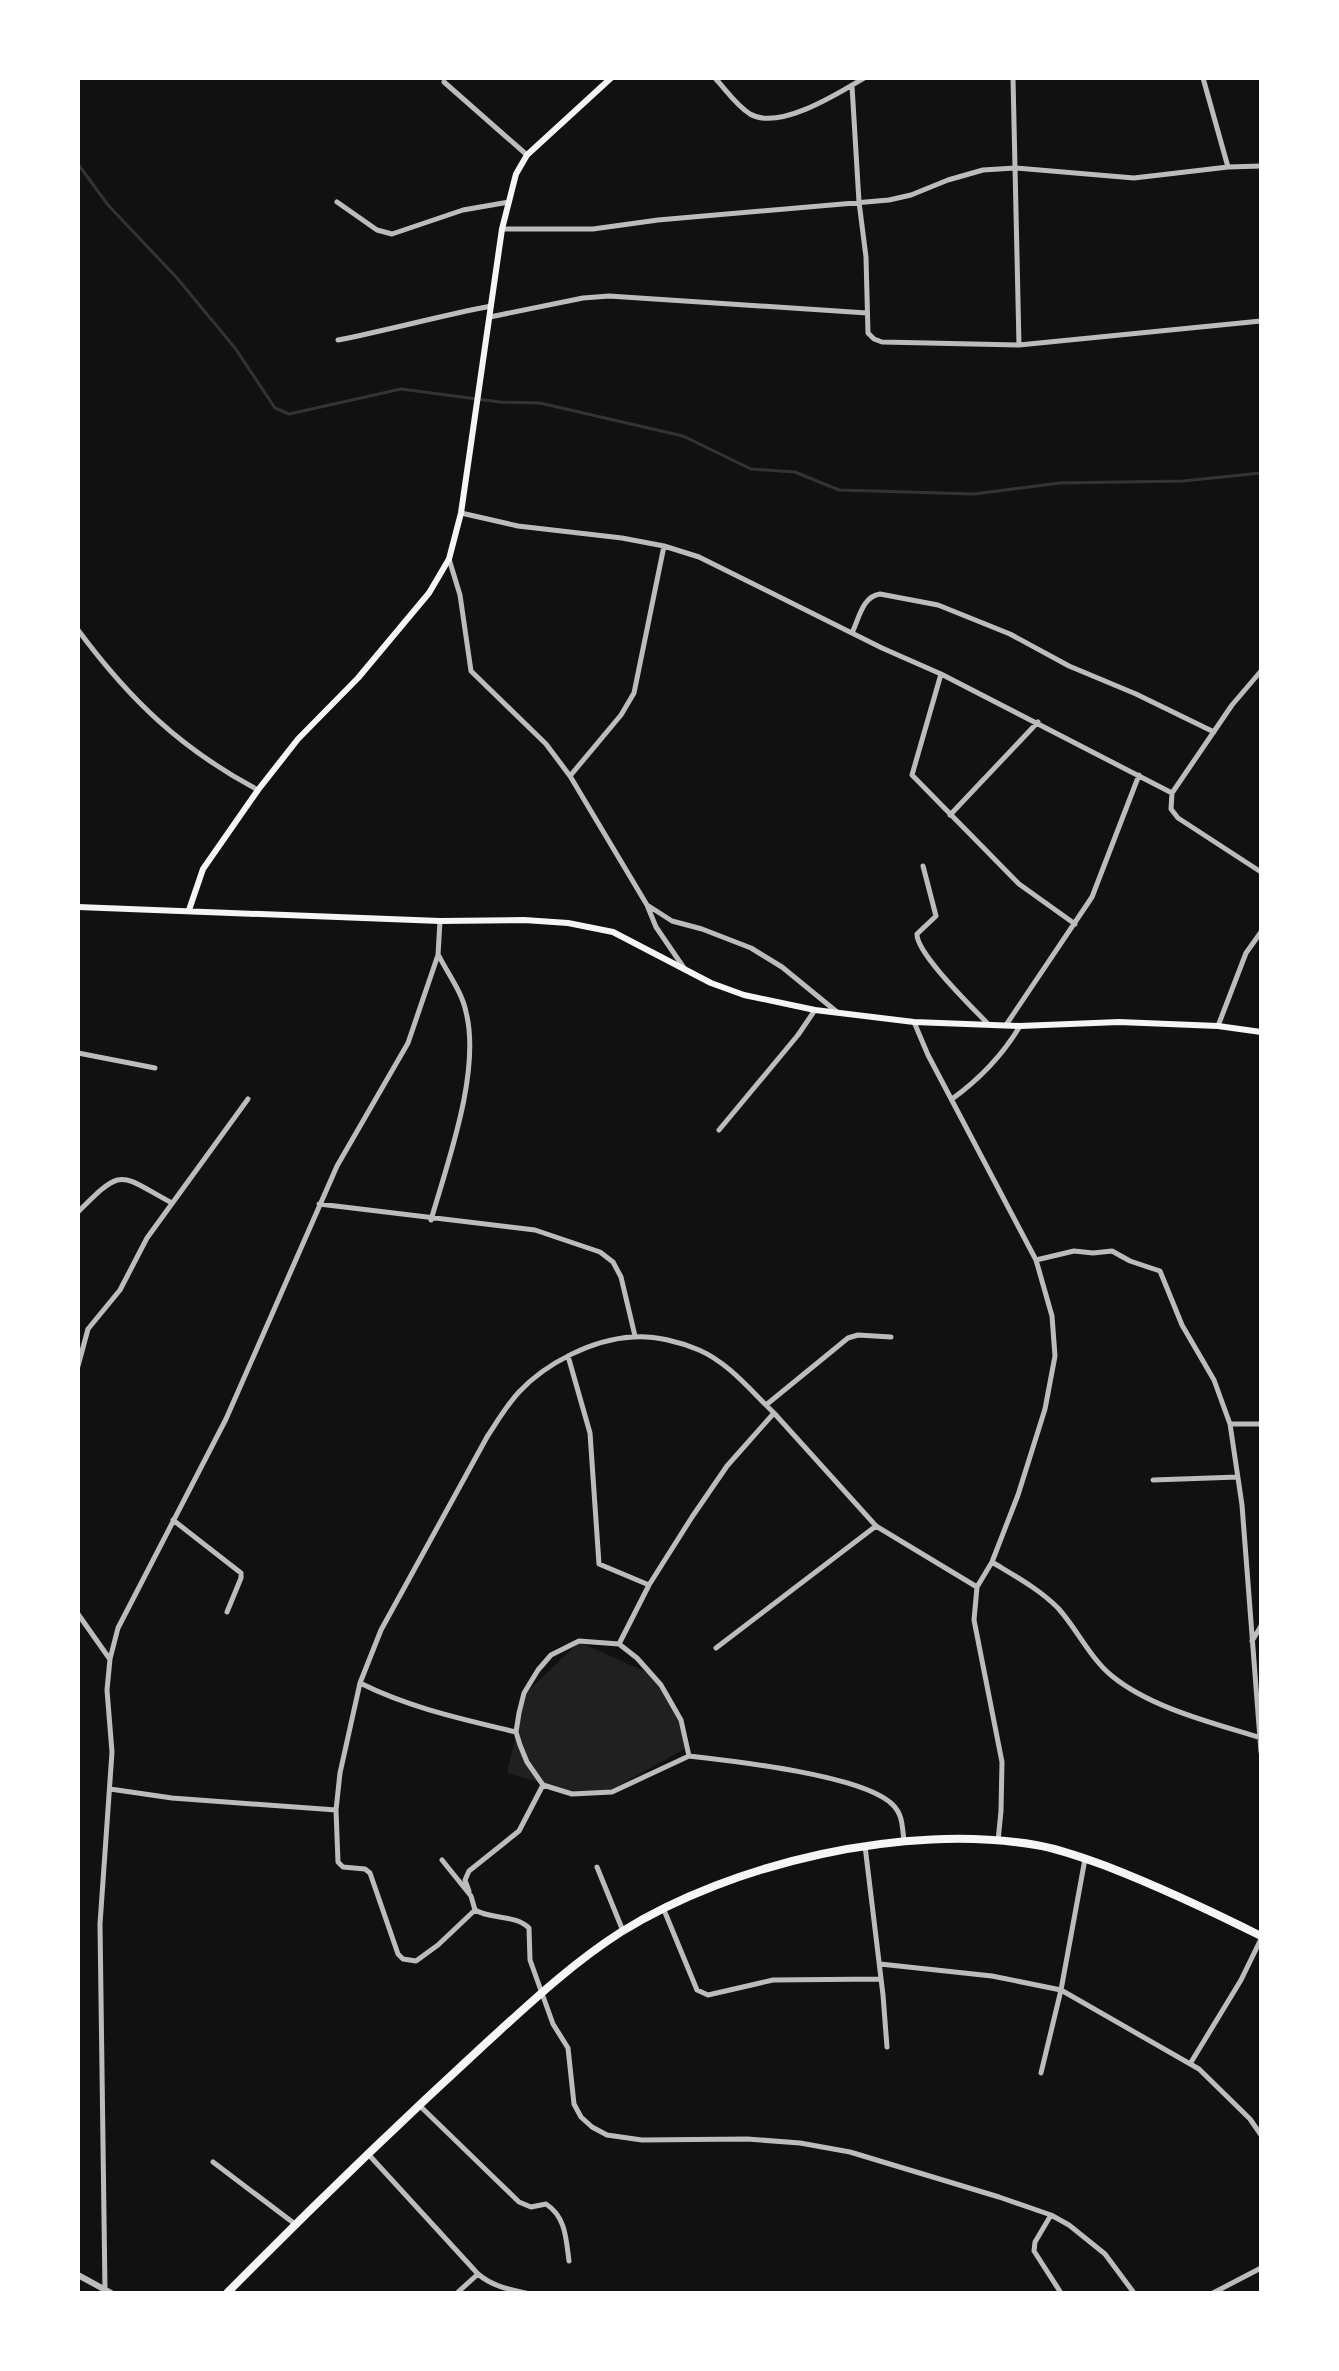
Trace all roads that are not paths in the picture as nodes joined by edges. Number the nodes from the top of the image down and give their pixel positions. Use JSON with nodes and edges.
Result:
{"nodes":[{"id":1,"x":611,"y":78,"type":"edge"},
{"id":2,"x":715,"y":78,"type":"edge"},
{"id":3,"x":864,"y":78,"type":"edge"},
{"id":4,"x":1013,"y":78,"type":"edge"},
{"id":5,"x":1203,"y":78,"type":"edge"},
{"id":6,"x":444,"y":82,"type":"dead end"},
{"id":7,"x":852,"y":86,"type":"junction"},
{"id":8,"x":527,"y":155,"type":"junction"},
{"id":9,"x":1261,"y":166,"type":"edge"},
{"id":10,"x":1228,"y":167,"type":"junction"},
{"id":11,"x":1015,"y":168,"type":"junction"},
{"id":12,"x":337,"y":202,"type":"dead end"},
{"id":13,"x":509,"y":202,"type":"junction"},
{"id":14,"x":859,"y":202,"type":"junction"},
{"id":15,"x":502,"y":229,"type":"junction"},
{"id":16,"x":491,"y":306,"type":"junction"},
{"id":17,"x":867,"y":313,"type":"junction"},
{"id":18,"x":490,"y":317,"type":"junction"},
{"id":19,"x":1261,"y":321,"type":"edge"},
{"id":20,"x":338,"y":340,"type":"dead end"},
{"id":21,"x":1019,"y":345,"type":"junction"},
{"id":22,"x":461,"y":513,"type":"junction"},
{"id":23,"x":664,"y":546,"type":"junction"},
{"id":24,"x":449,"y":559,"type":"junction"},
{"id":25,"x":78,"y":630,"type":"edge"},
{"id":26,"x":852,"y":633,"type":"junction"},
{"id":27,"x":1261,"y":671,"type":"edge"},
{"id":28,"x":941,"y":674,"type":"junction"},
{"id":29,"x":1038,"y":722,"type":"junction"},
{"id":30,"x":1214,"y":732,"type":"junction"},
{"id":31,"x":1139,"y":775,"type":"junction"},
{"id":32,"x":570,"y":776,"type":"junction"},
{"id":33,"x":258,"y":790,"type":"junction"},
{"id":34,"x":1172,"y":793,"type":"junction"},
{"id":35,"x":950,"y":815,"type":"junction"},
{"id":36,"x":923,"y":866,"type":"dead end"},
{"id":37,"x":1261,"y":872,"type":"edge"},
{"id":38,"x":647,"y":905,"type":"junction"},
{"id":39,"x":78,"y":907,"type":"edge"},
{"id":40,"x":189,"y":910,"type":"junction"},
{"id":41,"x":440,"y":921,"type":"junction"},
{"id":42,"x":1075,"y":924,"type":"junction"},
{"id":43,"x":1261,"y":932,"type":"edge"},
{"id":44,"x":438,"y":955,"type":"junction"},
{"id":45,"x":684,"y":969,"type":"junction"},
{"id":46,"x":815,"y":1010,"type":"junction"},
{"id":47,"x":838,"y":1013,"type":"junction"},
{"id":48,"x":914,"y":1022,"type":"junction"},
{"id":49,"x":988,"y":1025,"type":"junction"},
{"id":50,"x":1006,"y":1025,"type":"junction"},
{"id":51,"x":1020,"y":1026,"type":"junction"},
{"id":52,"x":1218,"y":1026,"type":"junction"},
{"id":53,"x":1261,"y":1032,"type":"edge"},
{"id":54,"x":78,"y":1053,"type":"edge"},
{"id":55,"x":155,"y":1068,"type":"dead end"},
{"id":56,"x":248,"y":1099,"type":"dead end"},
{"id":57,"x":952,"y":1099,"type":"junction"},
{"id":58,"x":719,"y":1130,"type":"dead end"},
{"id":59,"x":172,"y":1203,"type":"junction"},
{"id":60,"x":319,"y":1204,"type":"junction"},
{"id":61,"x":78,"y":1212,"type":"edge"},
{"id":62,"x":431,"y":1220,"type":"junction"},
{"id":63,"x":1036,"y":1260,"type":"junction"},
{"id":64,"x":635,"y":1336,"type":"junction"},
{"id":65,"x":891,"y":1337,"type":"dead end"},
{"id":66,"x":568,"y":1356,"type":"junction"},
{"id":67,"x":78,"y":1366,"type":"edge"},
{"id":68,"x":766,"y":1405,"type":"junction"},
{"id":69,"x":774,"y":1413,"type":"junction"},
{"id":70,"x":1230,"y":1424,"type":"junction"},
{"id":71,"x":1261,"y":1424,"type":"edge"},
{"id":72,"x":1238,"y":1477,"type":"junction"},
{"id":73,"x":1153,"y":1480,"type":"dead end"},
{"id":74,"x":173,"y":1520,"type":"junction"},
{"id":75,"x":876,"y":1526,"type":"junction"},
{"id":76,"x":992,"y":1562,"type":"junction"},
{"id":77,"x":649,"y":1585,"type":"junction"},
{"id":78,"x":977,"y":1587,"type":"junction"},
{"id":79,"x":227,"y":1612,"type":"dead end"},
{"id":80,"x":78,"y":1614,"type":"edge"},
{"id":81,"x":1261,"y":1626,"type":"edge"},
{"id":82,"x":1252,"y":1642,"type":"junction"},
{"id":83,"x":619,"y":1644,"type":"junction"},
{"id":84,"x":716,"y":1648,"type":"dead end"},
{"id":85,"x":110,"y":1659,"type":"junction"},
{"id":86,"x":360,"y":1683,"type":"junction"},
{"id":87,"x":1260,"y":1713,"type":"edge"},
{"id":88,"x":516,"y":1732,"type":"junction"},
{"id":89,"x":1261,"y":1738,"type":"edge"},
{"id":90,"x":1261,"y":1752,"type":"edge"},
{"id":91,"x":689,"y":1756,"type":"junction"},
{"id":92,"x":543,"y":1785,"type":"junction"},
{"id":93,"x":110,"y":1789,"type":"junction"},
{"id":94,"x":336,"y":1810,"type":"junction"},
{"id":95,"x":904,"y":1840,"type":"junction"},
{"id":96,"x":998,"y":1841,"type":"junction"},
{"id":97,"x":865,"y":1846,"type":"junction"},
{"id":98,"x":1085,"y":1858,"type":"junction"},
{"id":99,"x":442,"y":1860,"type":"dead end"},
{"id":100,"x":597,"y":1867,"type":"dead end"},
{"id":101,"x":471,"y":1896,"type":"junction"},
{"id":102,"x":475,"y":1910,"type":"junction"},
{"id":103,"x":664,"y":1910,"type":"junction"},
{"id":104,"x":623,"y":1931,"type":"junction"},
{"id":105,"x":1261,"y":1938,"type":"edge"},
{"id":106,"x":880,"y":1964,"type":"junction"},
{"id":107,"x":881,"y":1979,"type":"junction"},
{"id":108,"x":1061,"y":1990,"type":"junction"},
{"id":109,"x":541,"y":1992,"type":"junction"},
{"id":110,"x":887,"y":2047,"type":"dead end"},
{"id":111,"x":1190,"y":2064,"type":"junction"},
{"id":112,"x":1041,"y":2073,"type":"dead end"},
{"id":113,"x":418,"y":2104,"type":"junction"},
{"id":114,"x":1261,"y":2135,"type":"edge"},
{"id":115,"x":368,"y":2154,"type":"junction"},
{"id":116,"x":213,"y":2162,"type":"dead end"},
{"id":117,"x":1051,"y":2215,"type":"junction"},
{"id":118,"x":295,"y":2224,"type":"junction"},
{"id":119,"x":569,"y":2261,"type":"dead end"},
{"id":120,"x":1261,"y":2268,"type":"edge"},
{"id":121,"x":478,"y":2274,"type":"junction"},
{"id":122,"x":78,"y":2275,"type":"edge"},
{"id":123,"x":108,"y":2291,"type":"edge"},
{"id":124,"x":227,"y":2293,"type":"edge"},
{"id":125,"x":457,"y":2293,"type":"edge"},
{"id":126,"x":526,"y":2293,"type":"edge"},
{"id":127,"x":1061,"y":2293,"type":"edge"},
{"id":128,"x":1134,"y":2293,"type":"edge"},
{"id":129,"x":1213,"y":2293,"type":"edge"}],
"edges":[{"from":1,"to":8,"type":"main road"},
{"from":2,"to":7,"type":"street"},
{"from":3,"to":7,"type":"street"},
{"from":4,"to":11,"type":"street"},
{"from":5,"to":10,"type":"street"},
{"from":6,"to":8,"type":"street"},
{"from":7,"to":14,"type":"street"},
{"from":8,"to":13,"type":"main road"},
{"from":9,"to":10,"type":"street"},
{"from":10,"to":11,"type":"street"},
{"from":11,"to":14,"type":"street"},
{"from":11,"to":21,"type":"street"},
{"from":12,"to":13,"type":"street"},
{"from":13,"to":15,"type":"main road"},
{"from":14,"to":15,"type":"street"},
{"from":14,"to":17,"type":"street"},
{"from":15,"to":16,"type":"main road"},
{"from":16,"to":18,"type":"main road"},
{"from":16,"to":20,"type":"street"},
{"from":17,"to":18,"type":"street"},
{"from":17,"to":21,"type":"street"},
{"from":18,"to":22,"type":"main road"},
{"from":19,"to":21,"type":"street"},
{"from":22,"to":23,"type":"street"},
{"from":22,"to":24,"type":"main road"},
{"from":23,"to":26,"type":"street"},
{"from":23,"to":32,"type":"street"},
{"from":24,"to":32,"type":"street"},
{"from":24,"to":33,"type":"main road"},
{"from":25,"to":33,"type":"street"},
{"from":26,"to":28,"type":"street"},
{"from":26,"to":30,"type":"street"},
{"from":27,"to":30,"type":"street"},
{"from":28,"to":29,"type":"street"},
{"from":28,"to":35,"type":"street"},
{"from":29,"to":31,"type":"street"},
{"from":29,"to":35,"type":"street"},
{"from":30,"to":34,"type":"street"},
{"from":31,"to":34,"type":"street"},
{"from":31,"to":42,"type":"street"},
{"from":32,"to":38,"type":"street"},
{"from":33,"to":40,"type":"main road"},
{"from":34,"to":37,"type":"street"},
{"from":35,"to":42,"type":"street"},
{"from":36,"to":49,"type":"street"},
{"from":38,"to":45,"type":"street"},
{"from":38,"to":47,"type":"street"},
{"from":39,"to":40,"type":"main road"},
{"from":40,"to":41,"type":"main road"},
{"from":41,"to":44,"type":"street"},
{"from":41,"to":45,"type":"main road"},
{"from":42,"to":50,"type":"street"},
{"from":43,"to":52,"type":"street"},
{"from":44,"to":60,"type":"street"},
{"from":44,"to":62,"type":"street"},
{"from":45,"to":46,"type":"main road"},
{"from":46,"to":47,"type":"main road"},
{"from":46,"to":58,"type":"street"},
{"from":47,"to":48,"type":"main road"},
{"from":48,"to":49,"type":"main road"},
{"from":48,"to":57,"type":"street"},
{"from":49,"to":50,"type":"main road"},
{"from":50,"to":51,"type":"main road"},
{"from":51,"to":52,"type":"main road"},
{"from":51,"to":57,"type":"street"},
{"from":52,"to":53,"type":"main road"},
{"from":54,"to":55,"type":"street"},
{"from":56,"to":59,"type":"street"},
{"from":57,"to":63,"type":"street"},
{"from":59,"to":61,"type":"street"},
{"from":59,"to":67,"type":"street"},
{"from":60,"to":62,"type":"street"},
{"from":60,"to":74,"type":"street"},
{"from":62,"to":64,"type":"street"},
{"from":63,"to":70,"type":"street"},
{"from":63,"to":76,"type":"street"},
{"from":64,"to":66,"type":"street"},
{"from":64,"to":68,"type":"street"},
{"from":65,"to":68,"type":"street"},
{"from":66,"to":77,"type":"street"},
{"from":66,"to":86,"type":"street"},
{"from":68,"to":69,"type":"street"},
{"from":69,"to":75,"type":"street"},
{"from":69,"to":77,"type":"street"},
{"from":70,"to":71,"type":"street"},
{"from":70,"to":72,"type":"street"},
{"from":72,"to":73,"type":"street"},
{"from":72,"to":82,"type":"street"},
{"from":74,"to":79,"type":"street"},
{"from":74,"to":85,"type":"street"},
{"from":75,"to":78,"type":"street"},
{"from":75,"to":84,"type":"street"},
{"from":76,"to":78,"type":"street"},
{"from":76,"to":89,"type":"street"},
{"from":77,"to":83,"type":"street"},
{"from":78,"to":96,"type":"street"},
{"from":80,"to":85,"type":"street"},
{"from":81,"to":82,"type":"street"},
{"from":82,"to":87,"type":"street"},
{"from":83,"to":88,"type":"street"},
{"from":83,"to":91,"type":"street"},
{"from":85,"to":93,"type":"street"},
{"from":86,"to":88,"type":"street"},
{"from":86,"to":94,"type":"street"},
{"from":87,"to":89,"type":"street"},
{"from":88,"to":92,"type":"street"},
{"from":89,"to":90,"type":"street"},
{"from":91,"to":92,"type":"street"},
{"from":91,"to":95,"type":"street"},
{"from":92,"to":101,"type":"street"},
{"from":93,"to":94,"type":"street"},
{"from":93,"to":123,"type":"street"},
{"from":94,"to":102,"type":"street"},
{"from":95,"to":96,"type":"highway"},
{"from":95,"to":97,"type":"highway"},
{"from":96,"to":98,"type":"highway"},
{"from":97,"to":103,"type":"highway"},
{"from":97,"to":106,"type":"street"},
{"from":98,"to":105,"type":"highway"},
{"from":98,"to":108,"type":"street"},
{"from":99,"to":101,"type":"street"},
{"from":100,"to":104,"type":"street"},
{"from":101,"to":102,"type":"street"},
{"from":102,"to":109,"type":"street"},
{"from":103,"to":104,"type":"highway"},
{"from":103,"to":107,"type":"street"},
{"from":104,"to":109,"type":"highway"},
{"from":105,"to":111,"type":"street"},
{"from":106,"to":107,"type":"street"},
{"from":106,"to":108,"type":"street"},
{"from":107,"to":110,"type":"street"},
{"from":108,"to":111,"type":"street"},
{"from":108,"to":112,"type":"street"},
{"from":109,"to":113,"type":"highway"},
{"from":109,"to":117,"type":"street"},
{"from":111,"to":114,"type":"street"},
{"from":113,"to":115,"type":"highway"},
{"from":113,"to":119,"type":"street"},
{"from":115,"to":118,"type":"highway"},
{"from":115,"to":121,"type":"street"},
{"from":116,"to":118,"type":"street"},
{"from":117,"to":127,"type":"street"},
{"from":117,"to":128,"type":"street"},
{"from":118,"to":124,"type":"highway"},
{"from":120,"to":129,"type":"street"},
{"from":121,"to":125,"type":"street"},
{"from":121,"to":126,"type":"street"},
{"from":122,"to":123,"type":"street"}]}
